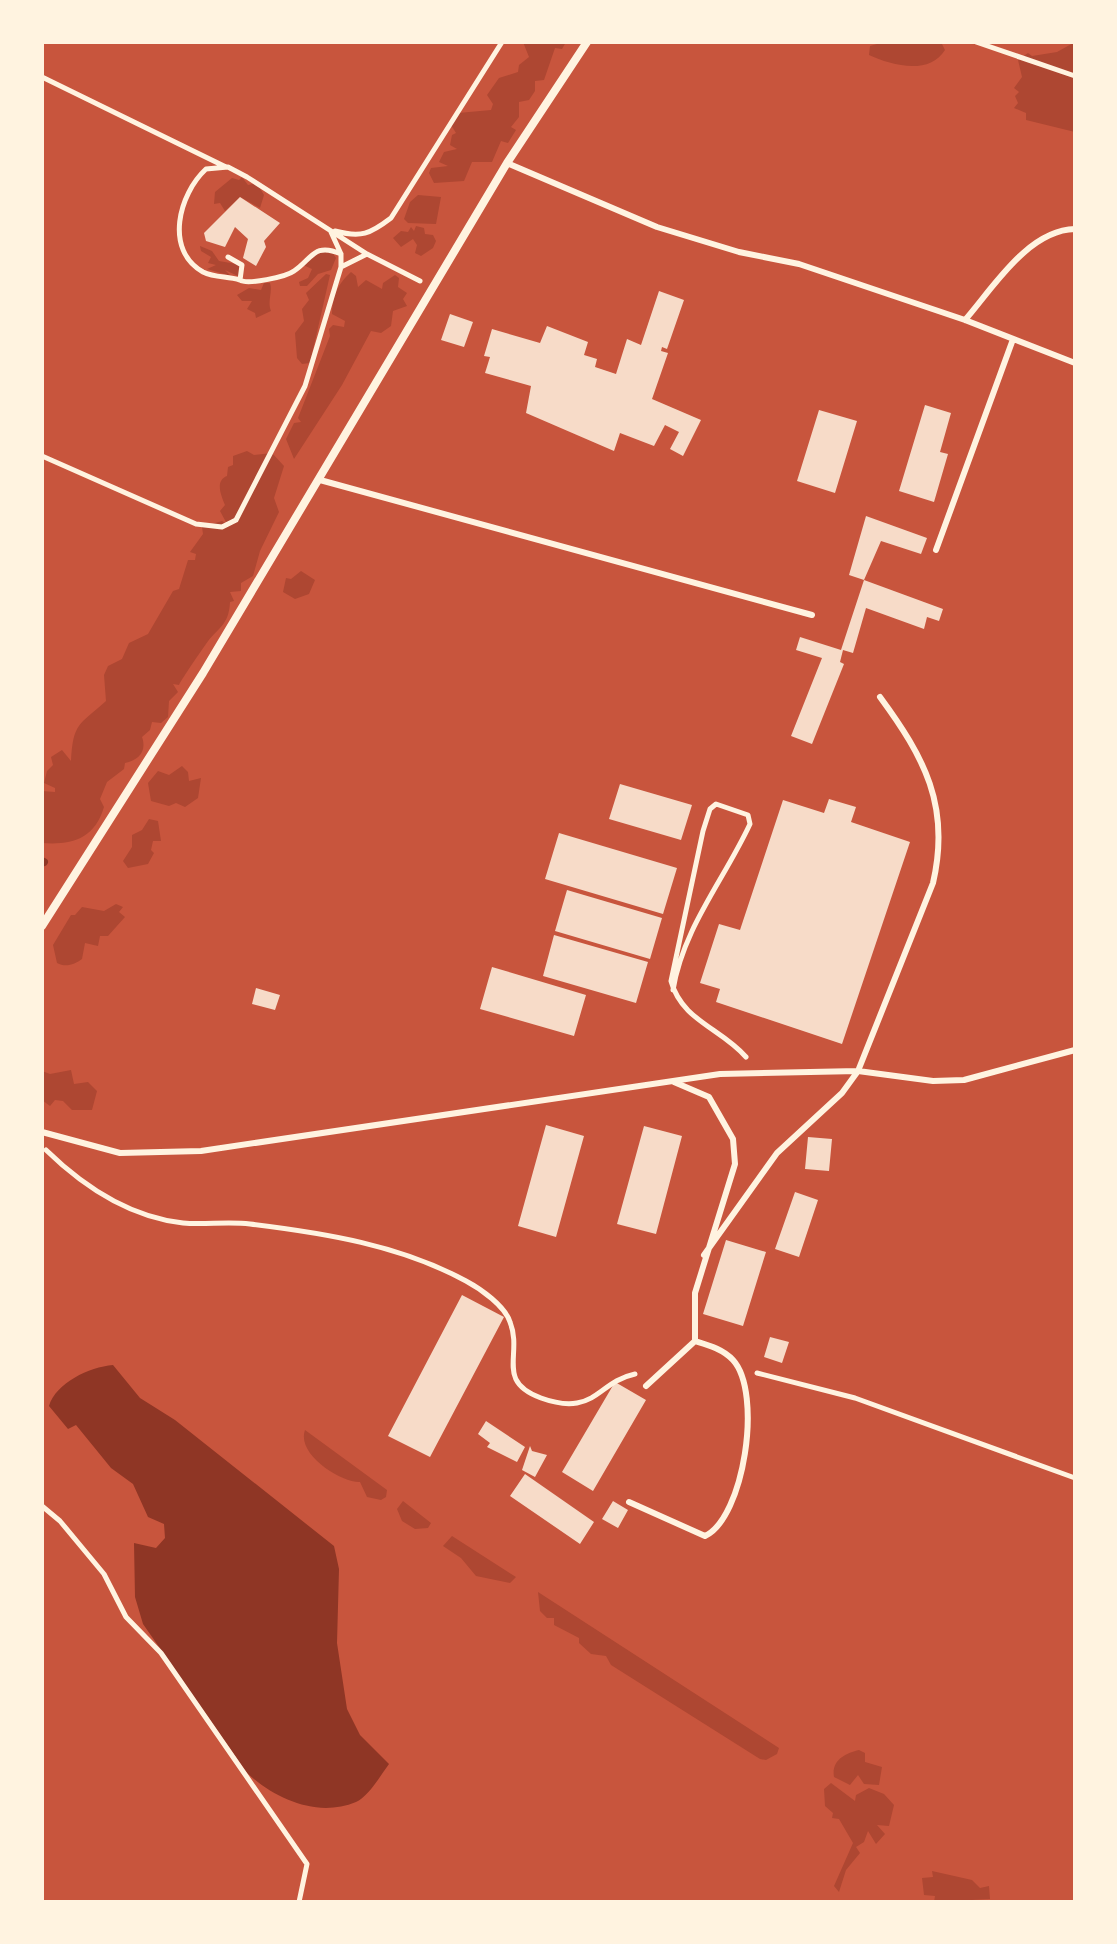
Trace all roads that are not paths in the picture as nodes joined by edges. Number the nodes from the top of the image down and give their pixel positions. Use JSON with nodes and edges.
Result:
{"nodes":[{"id":1,"x":587,"y":42,"type":"edge"},
{"id":2,"x":507,"y":163,"type":"junction"},
{"id":3,"x":1075,"y":229,"type":"edge"},
{"id":4,"x":965,"y":320,"type":"junction"},
{"id":5,"x":1012,"y":342,"type":"junction"},
{"id":6,"x":1075,"y":363,"type":"edge"},
{"id":7,"x":320,"y":480,"type":"junction"},
{"id":8,"x":936,"y":550,"type":"dead end"},
{"id":9,"x":812,"y":615,"type":"dead end"},
{"id":10,"x":880,"y":697,"type":"dead end"},
{"id":11,"x":42,"y":926,"type":"edge"},
{"id":12,"x":1075,"y":1050,"type":"edge"},
{"id":13,"x":858,"y":1071,"type":"junction"},
{"id":14,"x":671,"y":1081,"type":"junction"},
{"id":15,"x":42,"y":1132,"type":"edge"},
{"id":16,"x":704,"y":1255,"type":"junction"},
{"id":17,"x":695,"y":1341,"type":"junction"},
{"id":18,"x":646,"y":1386,"type":"dead end"},
{"id":19,"x":629,"y":1502,"type":"dead end"}],
"edges":[{"from":1,"to":2,"type":"street"},
{"from":2,"to":4,"type":"lane"},
{"from":2,"to":7,"type":"street"},
{"from":3,"to":4,"type":"lane"},
{"from":4,"to":5,"type":"lane"},
{"from":5,"to":6,"type":"lane"},
{"from":5,"to":8,"type":"lane"},
{"from":7,"to":9,"type":"lane"},
{"from":7,"to":11,"type":"street"},
{"from":10,"to":13,"type":"lane"},
{"from":12,"to":13,"type":"lane"},
{"from":13,"to":14,"type":"lane"},
{"from":13,"to":16,"type":"lane"},
{"from":14,"to":15,"type":"lane"},
{"from":14,"to":16,"type":"lane"},
{"from":16,"to":17,"type":"lane"},
{"from":17,"to":18,"type":"lane"},
{"from":17,"to":19,"type":"lane"}]}
